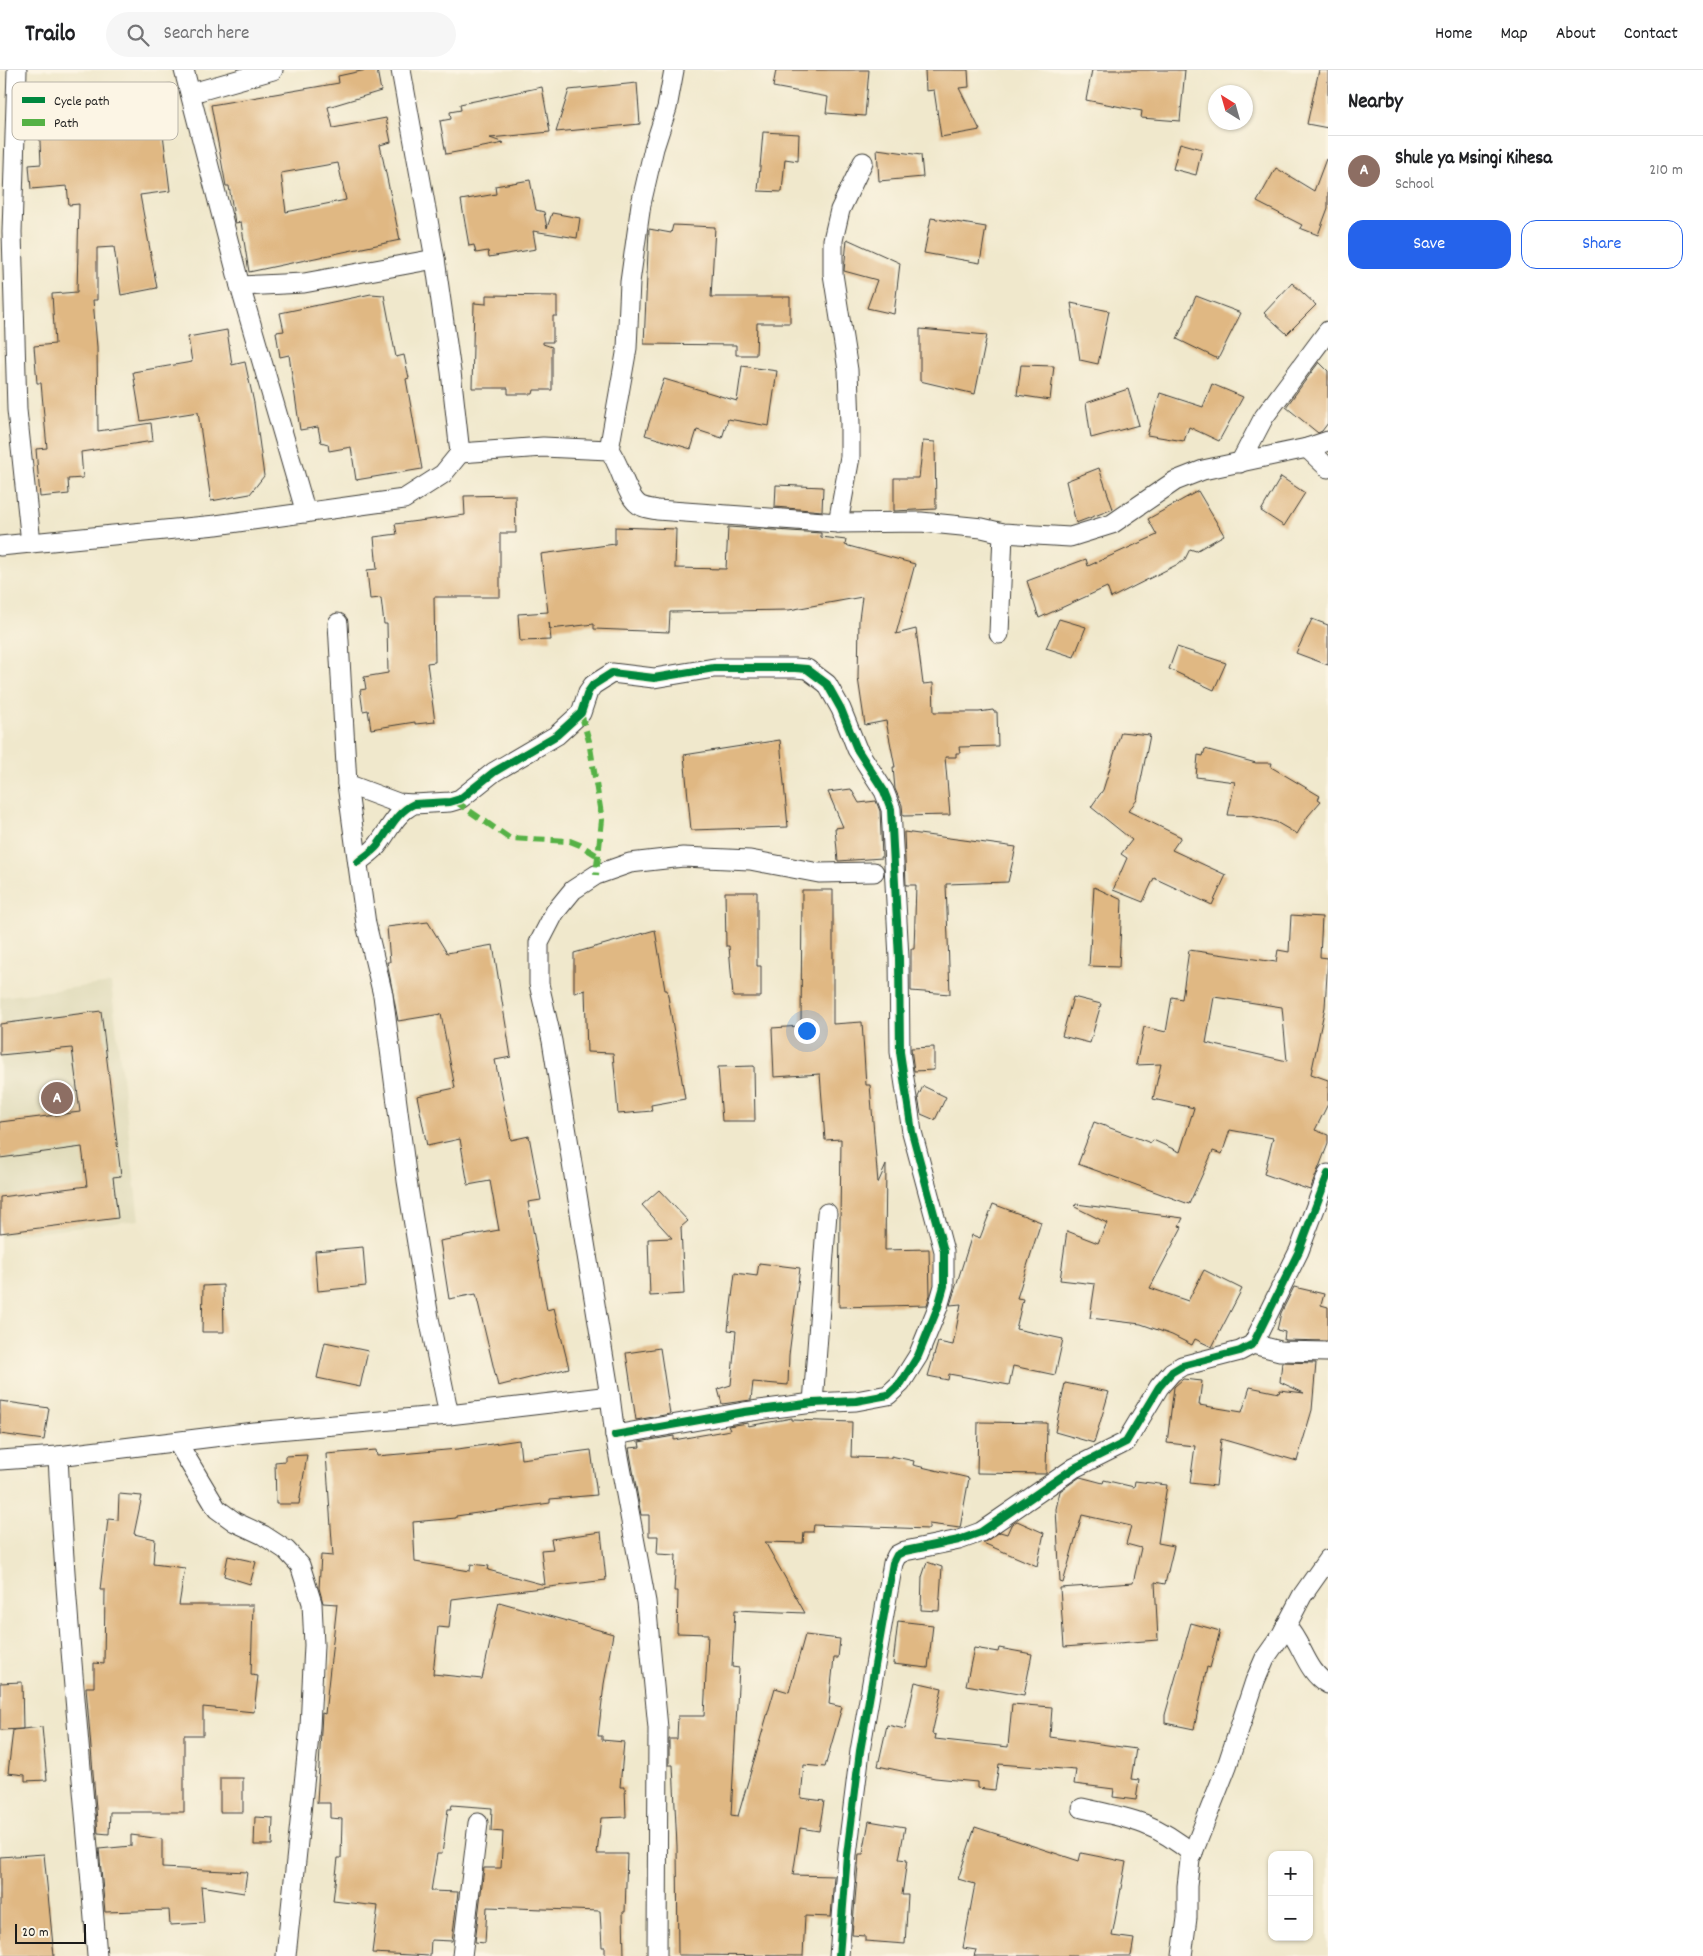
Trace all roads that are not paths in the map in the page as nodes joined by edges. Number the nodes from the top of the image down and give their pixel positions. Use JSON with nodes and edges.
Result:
{"nodes":[{"id":1,"x":184,"y":70,"type":"edge"},
{"id":2,"x":273,"y":70,"type":"edge"},
{"id":3,"x":401,"y":70,"type":"edge"},
{"id":4,"x":674,"y":70,"type":"edge"},
{"id":5,"x":192,"y":93,"type":"junction"},
{"id":6,"x":15,"y":140,"type":"edge"},
{"id":7,"x":863,"y":162,"type":"dead end"},
{"id":8,"x":435,"y":259,"type":"junction"},
{"id":9,"x":240,"y":286,"type":"junction"},
{"id":10,"x":1326,"y":335,"type":"edge"},
{"id":11,"x":1328,"y":441,"type":"edge"},
{"id":12,"x":1307,"y":448,"type":"junction"},
{"id":13,"x":609,"y":450,"type":"junction"},
{"id":14,"x":460,"y":453,"type":"junction"},
{"id":15,"x":1240,"y":463,"type":"junction"},
{"id":16,"x":1328,"y":468,"type":"edge"},
{"id":17,"x":306,"y":513,"type":"junction"},
{"id":18,"x":838,"y":522,"type":"junction"},
{"id":19,"x":1004,"y":533,"type":"junction"},
{"id":20,"x":31,"y":543,"type":"junction"},
{"id":21,"x":0,"y":546,"type":"edge"},
{"id":22,"x":338,"y":624,"type":"dead end"},
{"id":23,"x":999,"y":634,"type":"dead end"},
{"id":24,"x":347,"y":784,"type":"junction"},
{"id":25,"x":414,"y":804,"type":"junction"},
{"id":26,"x":358,"y":862,"type":"junction"},
{"id":27,"x":874,"y":872,"type":"dead end"},
{"id":28,"x":1328,"y":1174,"type":"edge"},
{"id":29,"x":827,"y":1213,"type":"dead end"},
{"id":30,"x":1253,"y":1344,"type":"junction"},
{"id":31,"x":1328,"y":1352,"type":"edge"},
{"id":32,"x":610,"y":1396,"type":"junction"},
{"id":33,"x":813,"y":1403,"type":"junction"},
{"id":34,"x":449,"y":1415,"type":"junction"},
{"id":35,"x":615,"y":1435,"type":"junction"},
{"id":36,"x":177,"y":1442,"type":"junction"},
{"id":37,"x":58,"y":1456,"type":"junction"},
{"id":38,"x":0,"y":1460,"type":"edge"},
{"id":39,"x":1328,"y":1559,"type":"edge"},
{"id":40,"x":1286,"y":1626,"type":"junction"},
{"id":41,"x":1328,"y":1684,"type":"edge"},
{"id":42,"x":1082,"y":1808,"type":"dead end"},
{"id":43,"x":478,"y":1823,"type":"dead end"},
{"id":44,"x":1193,"y":1854,"type":"junction"},
{"id":45,"x":97,"y":1956,"type":"edge"},
{"id":46,"x":286,"y":1956,"type":"edge"},
{"id":47,"x":462,"y":1956,"type":"edge"},
{"id":48,"x":657,"y":1956,"type":"edge"},
{"id":49,"x":839,"y":1956,"type":"edge"},
{"id":50,"x":1182,"y":1956,"type":"edge"}],
"edges":[{"from":1,"to":5,"type":"street"},
{"from":2,"to":5,"type":"street"},
{"from":3,"to":8,"type":"street"},
{"from":4,"to":13,"type":"street"},
{"from":5,"to":9,"type":"street"},
{"from":6,"to":20,"type":"street"},
{"from":7,"to":18,"type":"street"},
{"from":8,"to":9,"type":"street"},
{"from":8,"to":14,"type":"street"},
{"from":9,"to":17,"type":"street"},
{"from":10,"to":15,"type":"street"},
{"from":11,"to":12,"type":"street"},
{"from":12,"to":15,"type":"street"},
{"from":12,"to":16,"type":"street"},
{"from":13,"to":14,"type":"street"},
{"from":13,"to":18,"type":"street"},
{"from":14,"to":17,"type":"street"},
{"from":15,"to":19,"type":"street"},
{"from":17,"to":20,"type":"street"},
{"from":18,"to":19,"type":"street"},
{"from":19,"to":23,"type":"street"},
{"from":20,"to":21,"type":"street"},
{"from":22,"to":24,"type":"street"},
{"from":24,"to":25,"type":"street"},
{"from":24,"to":26,"type":"street"},
{"from":25,"to":26,"type":"street"},
{"from":25,"to":33,"type":"street"},
{"from":26,"to":34,"type":"street"},
{"from":27,"to":32,"type":"street"},
{"from":28,"to":30,"type":"street"},
{"from":29,"to":33,"type":"street"},
{"from":30,"to":31,"type":"street"},
{"from":30,"to":49,"type":"street"},
{"from":32,"to":34,"type":"street"},
{"from":32,"to":35,"type":"street"},
{"from":33,"to":35,"type":"street"},
{"from":34,"to":36,"type":"street"},
{"from":35,"to":48,"type":"street"},
{"from":36,"to":37,"type":"street"},
{"from":36,"to":46,"type":"street"},
{"from":37,"to":38,"type":"street"},
{"from":37,"to":45,"type":"street"},
{"from":39,"to":40,"type":"street"},
{"from":40,"to":41,"type":"street"},
{"from":40,"to":44,"type":"street"},
{"from":42,"to":44,"type":"street"},
{"from":43,"to":47,"type":"street"},
{"from":44,"to":50,"type":"street"}]}
